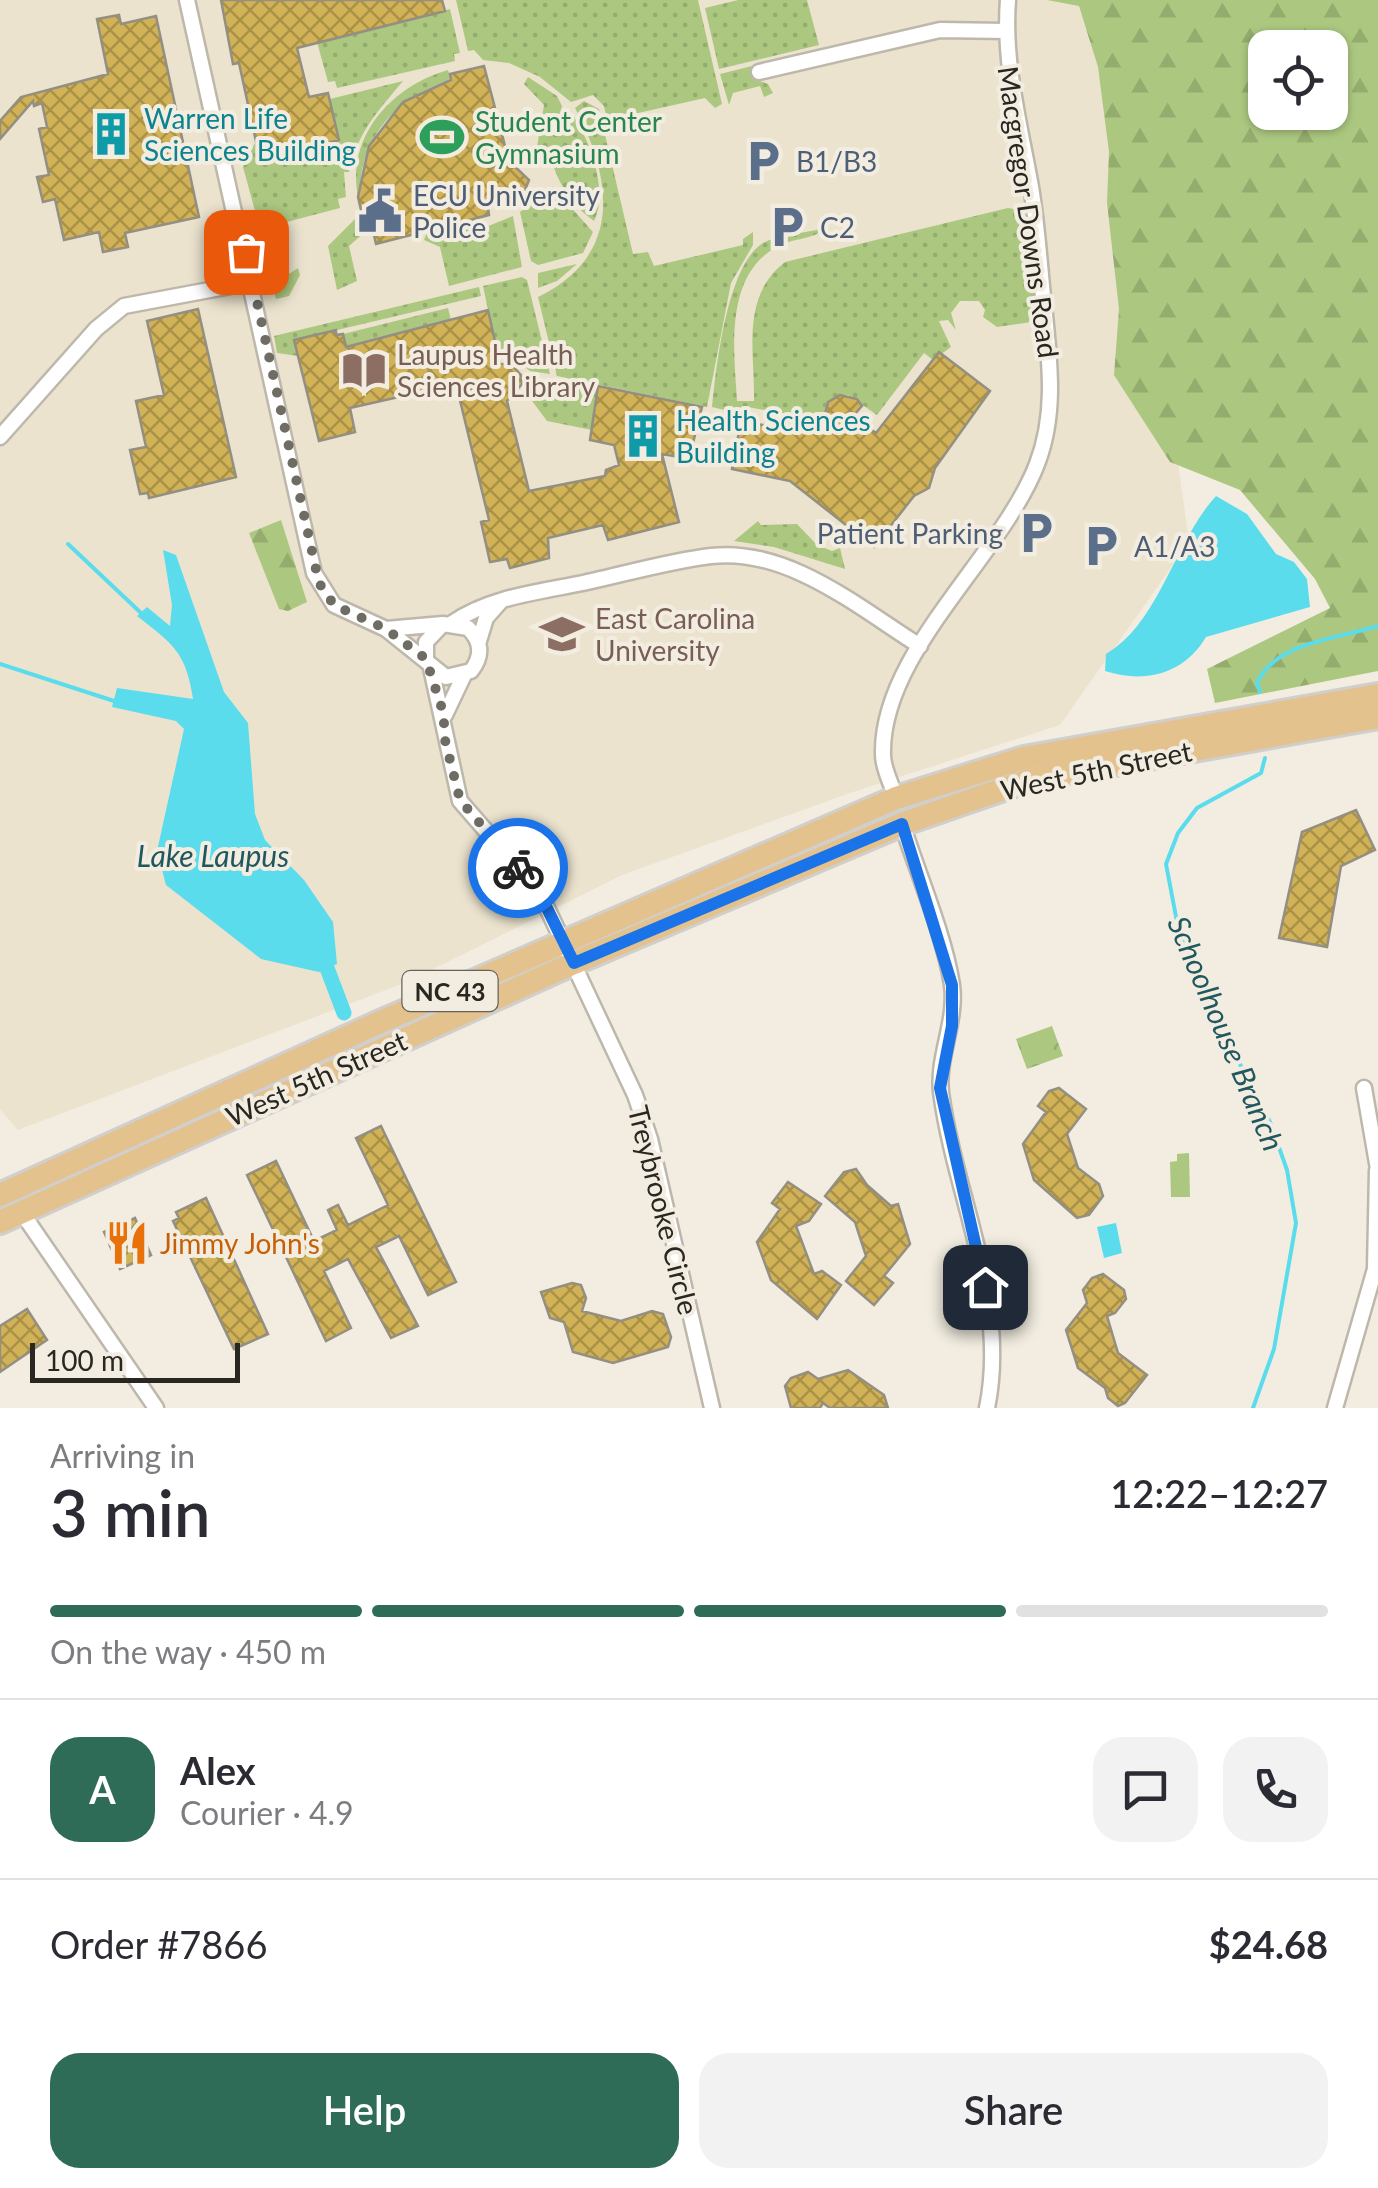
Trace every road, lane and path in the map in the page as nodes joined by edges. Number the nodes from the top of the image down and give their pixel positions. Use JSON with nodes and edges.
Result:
{"nodes":[{"id":1,"x":187,"y":0,"type":"edge"},
{"id":2,"x":1008,"y":0,"type":"edge"},
{"id":3,"x":1006,"y":31,"type":"junction"},
{"id":4,"x":759,"y":72,"type":"dead end"},
{"id":5,"x":252,"y":282,"type":"junction"},
{"id":6,"x":0,"y":437,"type":"edge"},
{"id":7,"x":502,"y":600,"type":"junction"},
{"id":8,"x":448,"y":624,"type":"junction"},
{"id":9,"x":386,"y":629,"type":"junction"},
{"id":10,"x":478,"y":641,"type":"junction"},
{"id":11,"x":920,"y":646,"type":"junction"},
{"id":12,"x":429,"y":663,"type":"junction"},
{"id":13,"x":464,"y":675,"type":"junction"},
{"id":14,"x":1378,"y":694,"type":"edge"},
{"id":15,"x":444,"y":715,"type":"junction"},
{"id":16,"x":1378,"y":717,"type":"edge"},
{"id":17,"x":896,"y":798,"type":"junction"},
{"id":18,"x":902,"y":824,"type":"junction"},
{"id":19,"x":564,"y":942,"type":"junction"},
{"id":20,"x":574,"y":963,"type":"junction"},
{"id":21,"x":1364,"y":1088,"type":"dead end"},
{"id":22,"x":1377,"y":1170,"type":"edge"},
{"id":23,"x":0,"y":1195,"type":"edge"},
{"id":24,"x":10,"y":1216,"type":"edge"},
{"id":25,"x":156,"y":1408,"type":"edge"},
{"id":26,"x":712,"y":1408,"type":"edge"},
{"id":27,"x":987,"y":1408,"type":"edge"},
{"id":28,"x":1335,"y":1408,"type":"edge"}],
"edges":[{"from":1,"to":5,"type":"street"},
{"from":2,"to":3,"type":"street","name":"Macgregor Downs Road"},
{"from":3,"to":4,"type":"street"},
{"from":3,"to":11,"type":"street","name":"Macgregor Downs Road"},
{"from":5,"to":6,"type":"street"},
{"from":5,"to":9,"type":"street"},
{"from":7,"to":8,"type":"street"},
{"from":7,"to":10,"type":"street"},
{"from":7,"to":11,"type":"street"},
{"from":8,"to":9,"type":"street"},
{"from":8,"to":10,"type":"street"},
{"from":8,"to":12,"type":"street"},
{"from":9,"to":12,"type":"street"},
{"from":10,"to":13,"type":"street"},
{"from":11,"to":17,"type":"street","name":"Macgregor Downs Road"},
{"from":12,"to":13,"type":"street"},
{"from":12,"to":15,"type":"street","name":"Treybrooke Circle"},
{"from":13,"to":15,"type":"street"},
{"from":14,"to":17,"type":"main road","name":"West 5th Street","number":"NC 43"},
{"from":15,"to":19,"type":"street","name":"Treybrooke Circle"},
{"from":16,"to":18,"type":"main road","name":"West 5th Street","number":"NC 43"},
{"from":17,"to":19,"type":"main road","name":"West 5th Street","number":"NC 43"},
{"from":18,"to":20,"type":"main road","name":"West 5th Street","number":"NC 43"},
{"from":18,"to":27,"type":"street"},
{"from":19,"to":20,"type":"street","name":"Treybrooke Circle"},
{"from":19,"to":23,"type":"main road","name":"West 5th Street","number":"NC 43"},
{"from":20,"to":24,"type":"main road","name":"West 5th Street","number":"NC 43"},
{"from":20,"to":26,"type":"street","name":"Treybrooke Circle"},
{"from":21,"to":22,"type":"street"},
{"from":22,"to":28,"type":"street"},
{"from":24,"to":25,"type":"street"}]}
